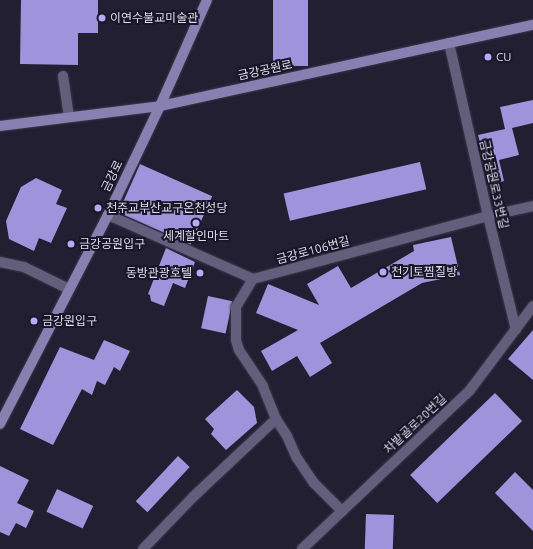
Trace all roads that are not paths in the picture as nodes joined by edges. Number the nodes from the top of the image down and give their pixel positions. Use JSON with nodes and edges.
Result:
{"nodes":[{"id":1,"x":207,"y":0,"type":"edge"},
{"id":2,"x":533,"y":25,"type":"edge"},
{"id":3,"x":449,"y":43,"type":"junction"},
{"id":4,"x":63,"y":76,"type":"dead end"},
{"id":5,"x":160,"y":106,"type":"junction"},
{"id":6,"x":69,"y":117,"type":"junction"},
{"id":7,"x":0,"y":126,"type":"edge"},
{"id":8,"x":533,"y":206,"type":"edge"},
{"id":9,"x":108,"y":215,"type":"junction"},
{"id":10,"x":488,"y":216,"type":"junction"},
{"id":11,"x":0,"y":262,"type":"edge"},
{"id":12,"x":253,"y":279,"type":"junction"},
{"id":13,"x":69,"y":289,"type":"junction"},
{"id":14,"x":533,"y":306,"type":"edge"},
{"id":15,"x":516,"y":330,"type":"junction"},
{"id":16,"x":276,"y":419,"type":"junction"},
{"id":17,"x":0,"y":424,"type":"edge"},
{"id":18,"x":342,"y":511,"type":"junction"},
{"id":19,"x":142,"y":549,"type":"edge"},
{"id":20,"x":302,"y":549,"type":"edge"}],
"edges":[{"from":1,"to":5,"type":"street","name":"금강로"},
{"from":2,"to":3,"type":"street","name":"금강공원로"},
{"from":3,"to":5,"type":"street","name":"금강공원로"},
{"from":3,"to":10,"type":"street","name":"금강공원로33번길"},
{"from":4,"to":6,"type":"street"},
{"from":5,"to":6,"type":"street","name":"금강공원로"},
{"from":5,"to":9,"type":"street","name":"금강로"},
{"from":6,"to":7,"type":"street","name":"금강공원로"},
{"from":8,"to":10,"type":"street","name":"금강로106번길"},
{"from":9,"to":12,"type":"street"},
{"from":9,"to":13,"type":"street","name":"금강로"},
{"from":10,"to":12,"type":"street","name":"금강로106번길"},
{"from":10,"to":15,"type":"street","name":"금강공원로33번길"},
{"from":11,"to":13,"type":"street"},
{"from":12,"to":16,"type":"street"},
{"from":13,"to":17,"type":"street","name":"금강로"},
{"from":14,"to":15,"type":"street","name":"차밭골로20번길"},
{"from":15,"to":18,"type":"street","name":"차밭골로20번길"},
{"from":16,"to":18,"type":"street"},
{"from":16,"to":19,"type":"street"},
{"from":18,"to":20,"type":"street","name":"차밭골로20번길"}]}
